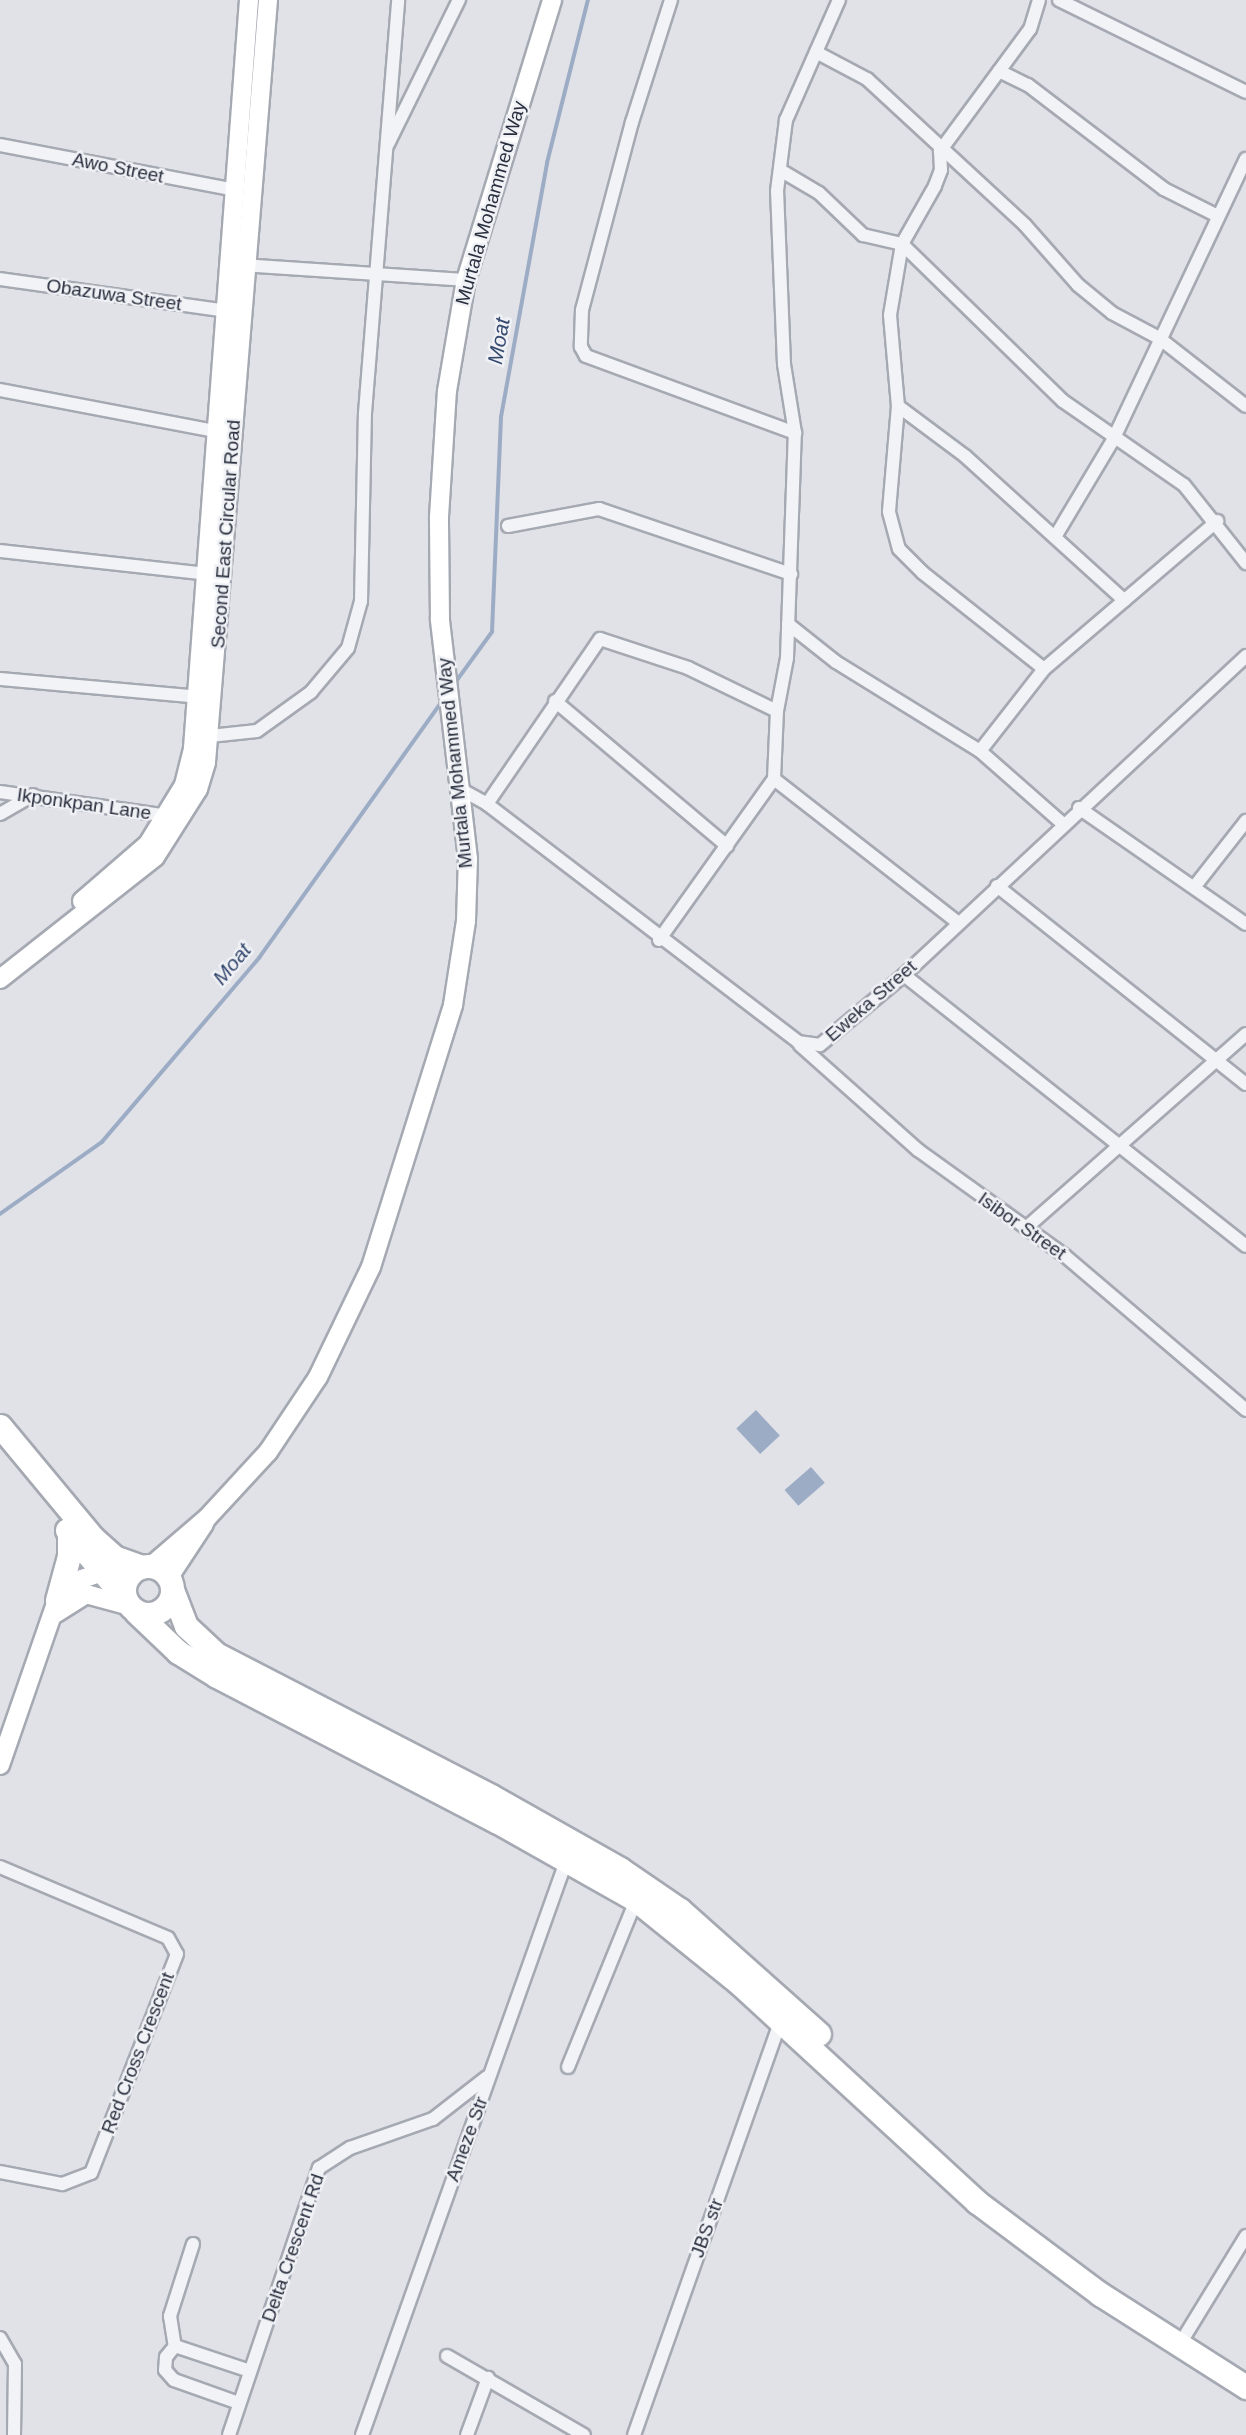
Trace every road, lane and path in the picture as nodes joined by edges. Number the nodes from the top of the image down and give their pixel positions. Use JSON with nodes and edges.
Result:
{"nodes":[{"id":1,"x":249,"y":0,"type":"edge"},
{"id":2,"x":268,"y":0,"type":"edge"},
{"id":3,"x":398,"y":0,"type":"edge"},
{"id":4,"x":459,"y":0,"type":"edge"},
{"id":5,"x":551,"y":0,"type":"edge"},
{"id":6,"x":671,"y":0,"type":"edge"},
{"id":7,"x":839,"y":0,"type":"edge"},
{"id":8,"x":1039,"y":0,"type":"edge"},
{"id":9,"x":1059,"y":0,"type":"edge"},
{"id":10,"x":816,"y":52,"type":"junction"},
{"id":11,"x":999,"y":71,"type":"junction"},
{"id":12,"x":1246,"y":92,"type":"edge"},
{"id":13,"x":0,"y":145,"type":"edge"},
{"id":14,"x":385,"y":151,"type":"junction"},
{"id":15,"x":940,"y":151,"type":"junction"},
{"id":16,"x":1246,"y":159,"type":"edge"},
{"id":17,"x":780,"y":170,"type":"junction"},
{"id":18,"x":236,"y":190,"type":"junction"},
{"id":19,"x":1218,"y":216,"type":"junction"},
{"id":20,"x":902,"y":244,"type":"junction"},
{"id":21,"x":239,"y":265,"type":"junction"},
{"id":22,"x":375,"y":277,"type":"junction"},
{"id":23,"x":0,"y":279,"type":"edge"},
{"id":24,"x":466,"y":281,"type":"junction"},
{"id":25,"x":227,"y":312,"type":"junction"},
{"id":26,"x":1159,"y":338,"type":"junction"},
{"id":27,"x":0,"y":390,"type":"edge"},
{"id":28,"x":898,"y":406,"type":"junction"},
{"id":29,"x":1246,"y":406,"type":"edge"},
{"id":30,"x":220,"y":432,"type":"junction"},
{"id":31,"x":795,"y":433,"type":"junction"},
{"id":32,"x":1113,"y":440,"type":"junction"},
{"id":33,"x":1217,"y":521,"type":"junction"},
{"id":34,"x":508,"y":526,"type":"dead end"},
{"id":35,"x":1055,"y":537,"type":"junction"},
{"id":36,"x":0,"y":551,"type":"edge"},
{"id":37,"x":1246,"y":563,"type":"edge"},
{"id":38,"x":208,"y":573,"type":"junction"},
{"id":39,"x":791,"y":574,"type":"junction"},
{"id":40,"x":1124,"y":600,"type":"junction"},
{"id":41,"x":788,"y":624,"type":"junction"},
{"id":42,"x":1246,"y":656,"type":"edge"},
{"id":43,"x":1044,"y":669,"type":"junction"},
{"id":44,"x":0,"y":679,"type":"edge"},
{"id":45,"x":200,"y":697,"type":"junction"},
{"id":46,"x":555,"y":701,"type":"junction"},
{"id":47,"x":777,"y":711,"type":"junction"},
{"id":48,"x":210,"y":736,"type":"junction"},
{"id":49,"x":979,"y":751,"type":"junction"},
{"id":50,"x":774,"y":779,"type":"junction"},
{"id":51,"x":462,"y":790,"type":"junction"},
{"id":52,"x":0,"y":792,"type":"edge"},
{"id":53,"x":33,"y":794,"type":"junction"},
{"id":54,"x":487,"y":804,"type":"junction"},
{"id":55,"x":1079,"y":808,"type":"junction"},
{"id":56,"x":0,"y":814,"type":"edge"},
{"id":57,"x":169,"y":816,"type":"junction"},
{"id":58,"x":1246,"y":821,"type":"edge"},
{"id":59,"x":1062,"y":823,"type":"junction"},
{"id":60,"x":727,"y":846,"type":"junction"},
{"id":61,"x":997,"y":886,"type":"junction"},
{"id":62,"x":1195,"y":886,"type":"junction"},
{"id":63,"x":957,"y":922,"type":"junction"},
{"id":64,"x":1246,"y":924,"type":"edge"},
{"id":65,"x":659,"y":940,"type":"junction"},
{"id":66,"x":0,"y":965,"type":"edge"},
{"id":67,"x":904,"y":975,"type":"junction"},
{"id":68,"x":0,"y":979,"type":"edge"},
{"id":69,"x":1246,"y":1034,"type":"edge"},
{"id":70,"x":797,"y":1042,"type":"junction"},
{"id":71,"x":1215,"y":1063,"type":"junction"},
{"id":72,"x":1246,"y":1084,"type":"edge"},
{"id":73,"x":1119,"y":1144,"type":"junction"},
{"id":74,"x":1027,"y":1227,"type":"junction"},
{"id":75,"x":1246,"y":1246,"type":"edge"},
{"id":76,"x":1243,"y":1401,"type":"edge"},
{"id":77,"x":0,"y":1426,"type":"edge"},
{"id":78,"x":0,"y":1451,"type":"edge"},
{"id":79,"x":69,"y":1532,"type":"junction"},
{"id":80,"x":101,"y":1571,"type":"junction"},
{"id":81,"x":152,"y":1573,"type":"junction"},
{"id":82,"x":130,"y":1605,"type":"junction"},
{"id":83,"x":54,"y":1609,"type":"junction"},
{"id":84,"x":0,"y":1765,"type":"edge"},
{"id":85,"x":571,"y":1852,"type":"junction"},
{"id":86,"x":0,"y":1867,"type":"edge"},
{"id":87,"x":639,"y":1892,"type":"junction"},
{"id":88,"x":781,"y":2020,"type":"junction"},
{"id":89,"x":568,"y":2067,"type":"dead end"},
{"id":90,"x":490,"y":2075,"type":"junction"},
{"id":91,"x":0,"y":2172,"type":"edge"},
{"id":92,"x":1246,"y":2236,"type":"edge"},
{"id":93,"x":193,"y":2244,"type":"dead end"},
{"id":94,"x":1186,"y":2334,"type":"junction"},
{"id":95,"x":0,"y":2338,"type":"edge"},
{"id":96,"x":178,"y":2345,"type":"junction"},
{"id":97,"x":447,"y":2356,"type":"dead end"},
{"id":98,"x":1246,"y":2370,"type":"edge"},
{"id":99,"x":250,"y":2371,"type":"junction"},
{"id":100,"x":488,"y":2378,"type":"junction"},
{"id":101,"x":1246,"y":2387,"type":"edge"},
{"id":102,"x":239,"y":2403,"type":"junction"},
{"id":103,"x":14,"y":2435,"type":"edge"},
{"id":104,"x":229,"y":2435,"type":"edge"},
{"id":105,"x":362,"y":2435,"type":"edge"},
{"id":106,"x":467,"y":2435,"type":"edge"},
{"id":107,"x":584,"y":2435,"type":"edge"},
{"id":108,"x":634,"y":2435,"type":"edge"}],
"edges":[{"from":1,"to":18,"type":"main road","name":"Second East Circular Road"},
{"from":2,"to":21,"type":"main road","name":"Second East Circular Road"},
{"from":3,"to":14,"type":"street"},
{"from":4,"to":14,"type":"street"},
{"from":5,"to":24,"type":"main road","name":"Murtala Mohammed Way"},
{"from":6,"to":31,"type":"street"},
{"from":7,"to":10,"type":"street"},
{"from":8,"to":11,"type":"street"},
{"from":9,"to":12,"type":"street"},
{"from":10,"to":15,"type":"street"},
{"from":10,"to":17,"type":"street"},
{"from":11,"to":15,"type":"street"},
{"from":11,"to":19,"type":"street"},
{"from":13,"to":18,"type":"street","name":"Awo Street"},
{"from":14,"to":22,"type":"street"},
{"from":15,"to":20,"type":"street"},
{"from":15,"to":26,"type":"street"},
{"from":16,"to":19,"type":"street"},
{"from":17,"to":20,"type":"street"},
{"from":17,"to":31,"type":"street"},
{"from":18,"to":21,"type":"main road","name":"Second East Circular Road"},
{"from":19,"to":26,"type":"street"},
{"from":20,"to":28,"type":"street"},
{"from":20,"to":32,"type":"street"},
{"from":21,"to":22,"type":"street"},
{"from":21,"to":25,"type":"main road","name":"Second East Circular Road"},
{"from":21,"to":48,"type":"main road","name":"Second East Circular Road"},
{"from":22,"to":24,"type":"street"},
{"from":22,"to":48,"type":"street"},
{"from":23,"to":25,"type":"street","name":"Obazuwa Street"},
{"from":24,"to":51,"type":"main road","name":"Murtala Mohammed Way"},
{"from":25,"to":30,"type":"main road","name":"Second East Circular Road"},
{"from":26,"to":29,"type":"street"},
{"from":26,"to":32,"type":"street"},
{"from":27,"to":30,"type":"street"},
{"from":28,"to":35,"type":"street"},
{"from":28,"to":43,"type":"street"},
{"from":30,"to":38,"type":"main road","name":"Second East Circular Road"},
{"from":31,"to":39,"type":"street"},
{"from":32,"to":33,"type":"street"},
{"from":32,"to":35,"type":"street"},
{"from":33,"to":37,"type":"street"},
{"from":33,"to":40,"type":"street"},
{"from":34,"to":39,"type":"street"},
{"from":35,"to":40,"type":"street"},
{"from":36,"to":38,"type":"street"},
{"from":38,"to":45,"type":"main road","name":"Second East Circular Road"},
{"from":39,"to":41,"type":"street"},
{"from":40,"to":43,"type":"street"},
{"from":41,"to":47,"type":"street"},
{"from":41,"to":49,"type":"street"},
{"from":42,"to":55,"type":"street","name":"Eweka Street"},
{"from":43,"to":49,"type":"street"},
{"from":44,"to":45,"type":"street"},
{"from":45,"to":57,"type":"main road","name":"Second East Circular Road"},
{"from":46,"to":47,"type":"street"},
{"from":46,"to":54,"type":"street"},
{"from":46,"to":60,"type":"street"},
{"from":47,"to":50,"type":"street"},
{"from":48,"to":68,"type":"main road","name":"Second East Circular Road"},
{"from":49,"to":59,"type":"street"},
{"from":50,"to":60,"type":"street"},
{"from":50,"to":63,"type":"street"},
{"from":51,"to":54,"type":"street","name":"Eweka Street"},
{"from":51,"to":81,"type":"main road","name":"Murtala Mohammed Way"},
{"from":52,"to":53,"type":"street","name":"Ikponkpan Lane"},
{"from":53,"to":56,"type":"street"},
{"from":53,"to":57,"type":"street","name":"Ikponkpan Lane"},
{"from":54,"to":65,"type":"street","name":"Eweka Street"},
{"from":55,"to":59,"type":"street","name":"Eweka Street"},
{"from":55,"to":62,"type":"street"},
{"from":57,"to":66,"type":"main road","name":"Second East Circular Road"},
{"from":58,"to":62,"type":"street"},
{"from":59,"to":61,"type":"street","name":"Eweka Street"},
{"from":60,"to":65,"type":"street"},
{"from":61,"to":63,"type":"street","name":"Eweka Street"},
{"from":61,"to":71,"type":"street"},
{"from":62,"to":64,"type":"street"},
{"from":63,"to":67,"type":"street","name":"Eweka Street"},
{"from":65,"to":70,"type":"street","name":"Eweka Street"},
{"from":67,"to":70,"type":"street","name":"Eweka Street"},
{"from":67,"to":73,"type":"street"},
{"from":69,"to":71,"type":"street"},
{"from":70,"to":74,"type":"street","name":"Isibor Street"},
{"from":71,"to":72,"type":"street"},
{"from":71,"to":73,"type":"street"},
{"from":73,"to":74,"type":"street"},
{"from":73,"to":75,"type":"street"},
{"from":74,"to":76,"type":"street","name":"Isibor Street"},
{"from":77,"to":81,"type":"highway"},
{"from":78,"to":79,"type":"highway"},
{"from":79,"to":80,"type":"highway"},
{"from":79,"to":83,"type":"highway"},
{"from":80,"to":81,"type":"main road"},
{"from":80,"to":82,"type":"highway"},
{"from":80,"to":83,"type":"main road"},
{"from":81,"to":82,"type":"highway"},
{"from":81,"to":82,"type":"highway"},
{"from":81,"to":85,"type":"highway"},
{"from":82,"to":83,"type":"main road"},
{"from":82,"to":85,"type":"highway"},
{"from":83,"to":84,"type":"main road"},
{"from":85,"to":87,"type":"highway"},
{"from":85,"to":90,"type":"street","name":"Ameze Str"},
{"from":86,"to":91,"type":"street","name":"Red Cross Crescent"},
{"from":87,"to":88,"type":"highway"},
{"from":87,"to":89,"type":"street"},
{"from":87,"to":94,"type":"highway"},
{"from":88,"to":101,"type":"highway"},
{"from":88,"to":108,"type":"street","name":"JBS str"},
{"from":90,"to":99,"type":"street","name":"Delta Crescent Rd"},
{"from":90,"to":105,"type":"street","name":"Ameze Str"},
{"from":92,"to":94,"type":"street"},
{"from":93,"to":96,"type":"street"},
{"from":94,"to":98,"type":"highway"},
{"from":95,"to":103,"type":"street"},
{"from":96,"to":99,"type":"street"},
{"from":96,"to":102,"type":"street"},
{"from":97,"to":100,"type":"street"},
{"from":99,"to":102,"type":"street","name":"Delta Crescent Rd"},
{"from":100,"to":106,"type":"street"},
{"from":100,"to":107,"type":"street"},
{"from":102,"to":104,"type":"street","name":"Delta Crescent Rd"}]}
